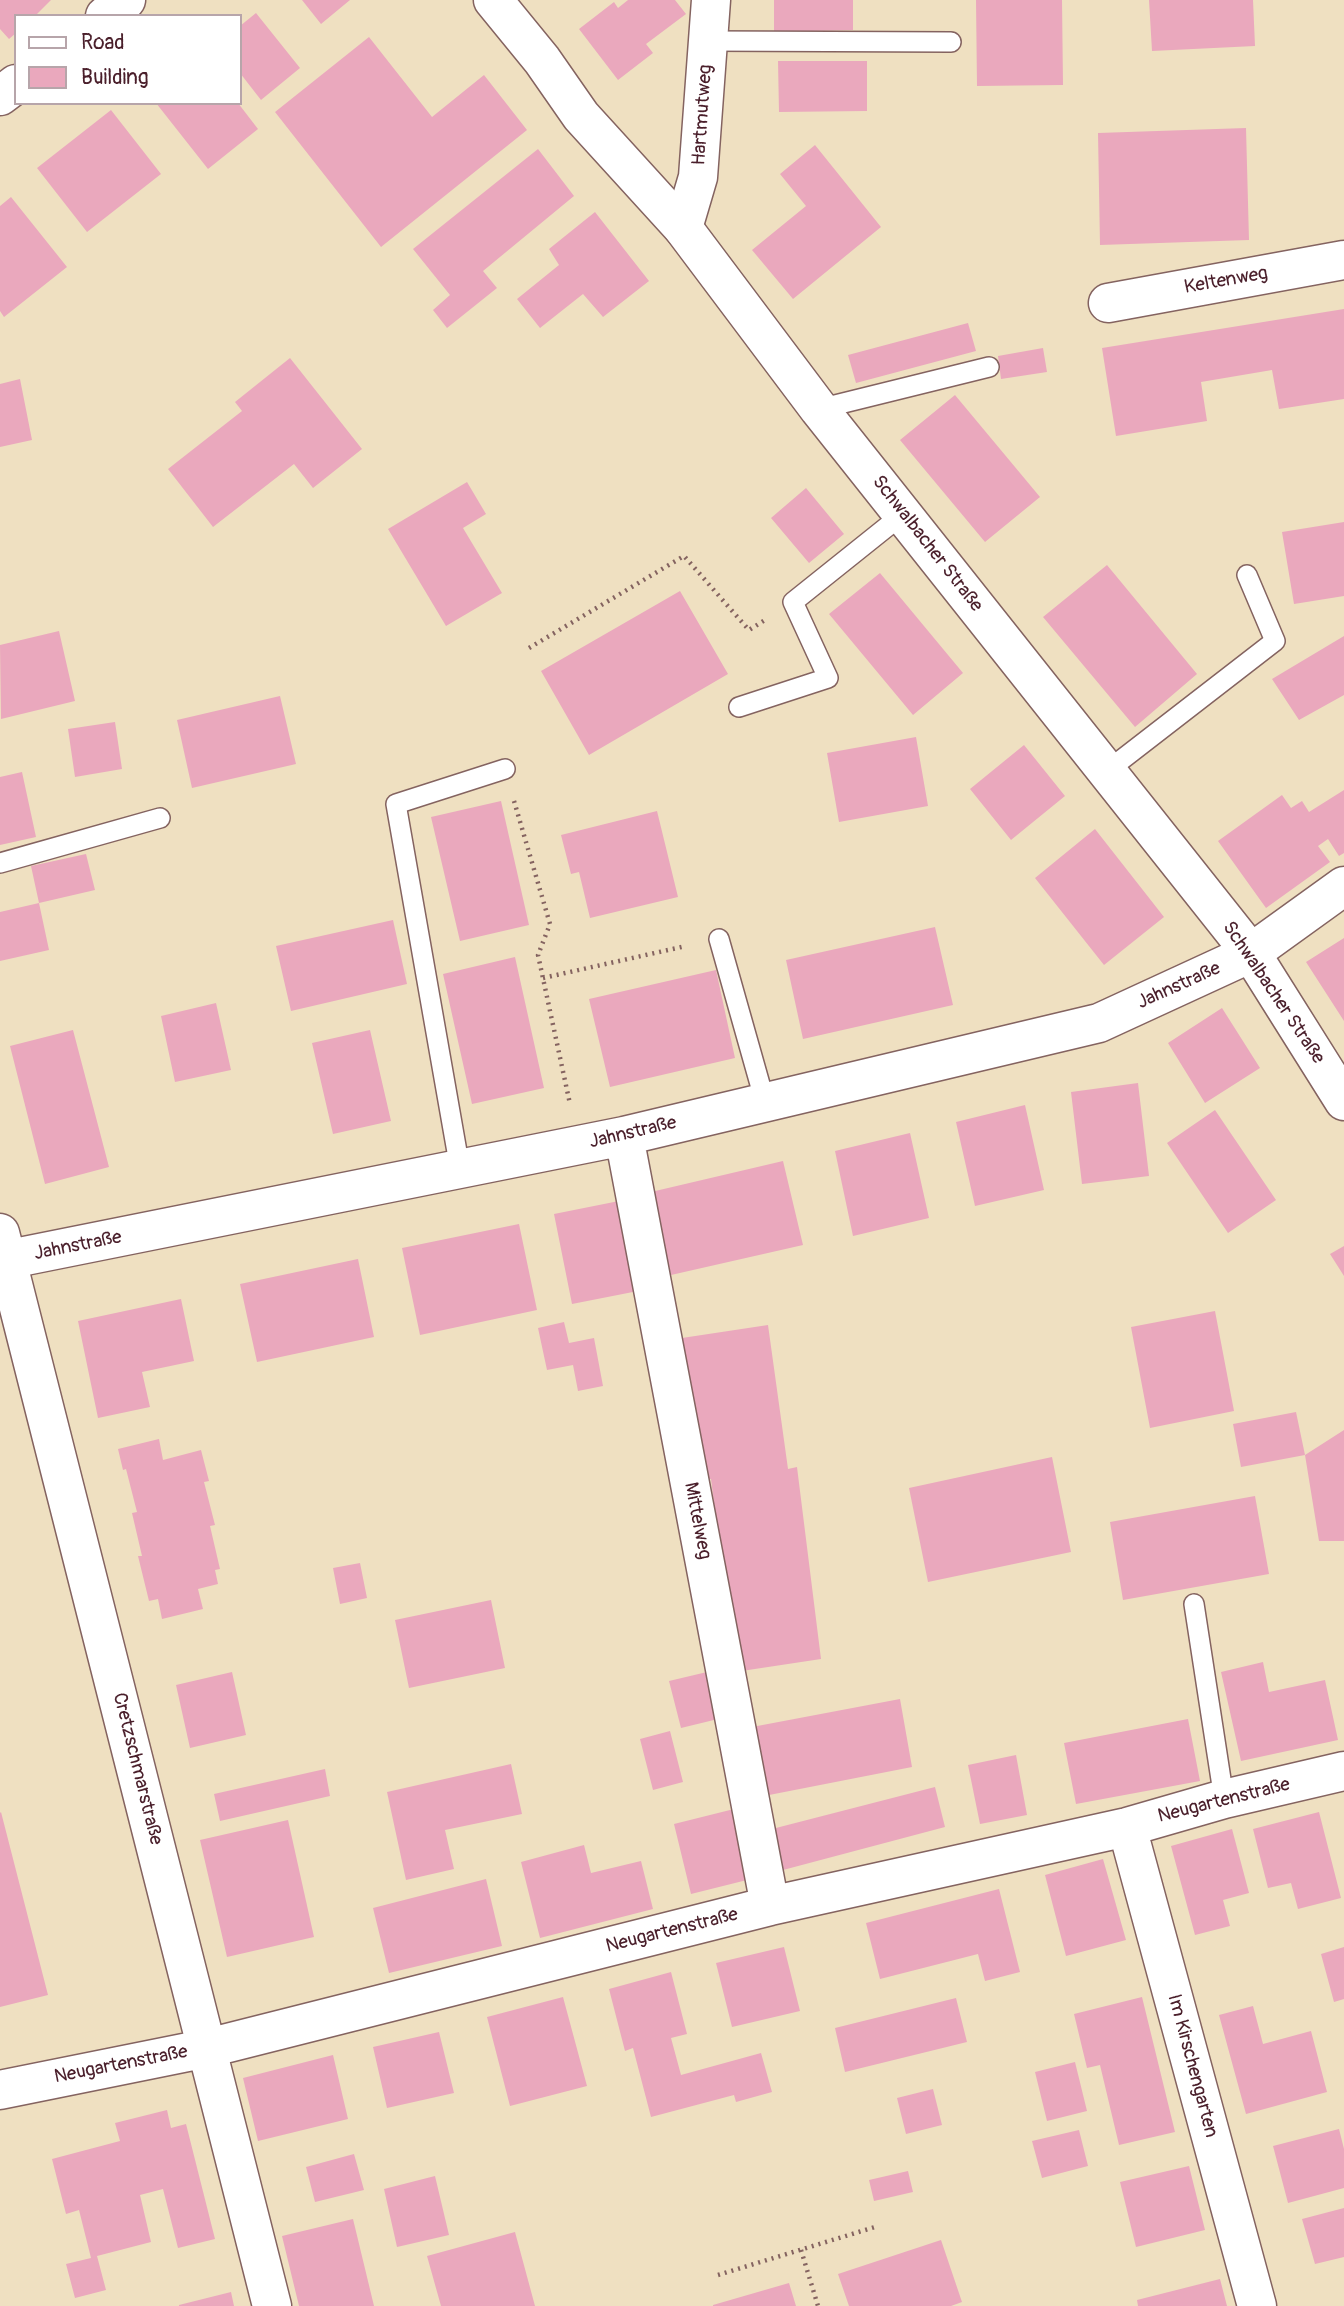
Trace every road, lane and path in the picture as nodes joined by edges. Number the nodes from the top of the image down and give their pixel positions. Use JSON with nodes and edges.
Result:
{"nodes":[{"id":1,"x":126,"y":0,"type":"edge"},
{"id":2,"x":493,"y":0,"type":"edge"},
{"id":3,"x":711,"y":0,"type":"edge"},
{"id":4,"x":108,"y":14,"type":"edge"},
{"id":5,"x":708,"y":41,"type":"junction"},
{"id":6,"x":951,"y":42,"type":"dead end"},
{"id":7,"x":683,"y":229,"type":"junction"},
{"id":8,"x":1344,"y":260,"type":"edge"},
{"id":9,"x":1108,"y":303,"type":"dead end"},
{"id":10,"x":989,"y":367,"type":"dead end"},
{"id":11,"x":819,"y":409,"type":"junction"},
{"id":12,"x":903,"y":514,"type":"junction"},
{"id":13,"x":1247,"y":575,"type":"dead end"},
{"id":14,"x":793,"y":602,"type":"junction"},
{"id":15,"x":529,"y":648,"type":"dead end"},
{"id":16,"x":739,"y":706,"type":"dead end"},
{"id":17,"x":505,"y":769,"type":"joint"},
{"id":18,"x":1107,"y":771,"type":"junction"},
{"id":19,"x":160,"y":818,"type":"dead end"},
{"id":20,"x":0,"y":863,"type":"edge"},
{"id":21,"x":1344,"y":886,"type":"edge"},
{"id":22,"x":719,"y":939,"type":"joint"},
{"id":23,"x":1251,"y":953,"type":"junction"},
{"id":24,"x":543,"y":978,"type":"junction"},
{"id":25,"x":1344,"y":1101,"type":"edge"},
{"id":26,"x":765,"y":1102,"type":"junction"},
{"id":27,"x":624,"y":1136,"type":"junction"},
{"id":28,"x":578,"y":1146,"type":"junction"},
{"id":29,"x":460,"y":1169,"type":"junction"},
{"id":30,"x":3,"y":1251,"type":"edge"},
{"id":31,"x":1194,"y":1604,"type":"dead end"},
{"id":32,"x":1343,"y":1776,"type":"edge"},
{"id":33,"x":1224,"y":1799,"type":"junction"},
{"id":34,"x":1126,"y":1827,"type":"junction"},
{"id":35,"x":770,"y":1906,"type":"junction"},
{"id":36,"x":208,"y":2048,"type":"junction"},
{"id":37,"x":0,"y":2090,"type":"edge"},
{"id":38,"x":875,"y":2227,"type":"dead end"},
{"id":39,"x":801,"y":2250,"type":"junction"},
{"id":40,"x":718,"y":2275,"type":"dead end"},
{"id":41,"x":272,"y":2306,"type":"edge"},
{"id":42,"x":818,"y":2306,"type":"edge"},
{"id":43,"x":1257,"y":2306,"type":"edge"}],
"edges":[{"from":1,"to":4,"type":"street"},
{"from":2,"to":7,"type":"street","name":"Schwalbacher Straße"},
{"from":3,"to":5,"type":"street","name":"Hartmutweg"},
{"from":5,"to":6,"type":"lane"},
{"from":5,"to":7,"type":"street","name":"Hartmutweg"},
{"from":7,"to":11,"type":"street","name":"Schwalbacher Straße"},
{"from":8,"to":9,"type":"street","name":"Keltenweg"},
{"from":10,"to":11,"type":"lane"},
{"from":11,"to":12,"type":"street","name":"Schwalbacher Straße"},
{"from":12,"to":14,"type":"lane"},
{"from":12,"to":18,"type":"street","name":"Schwalbacher Straße"},
{"from":13,"to":18,"type":"lane"},
{"from":14,"to":15,"type":"path"},
{"from":14,"to":16,"type":"lane"},
{"from":17,"to":24,"type":"path"},
{"from":17,"to":29,"type":"lane"},
{"from":18,"to":23,"type":"street","name":"Schwalbacher Straße"},
{"from":19,"to":20,"type":"lane"},
{"from":21,"to":23,"type":"street","name":"Jahnstraße"},
{"from":22,"to":24,"type":"path"},
{"from":22,"to":26,"type":"lane"},
{"from":23,"to":25,"type":"street","name":"Schwalbacher Straße"},
{"from":23,"to":26,"type":"street","name":"Jahnstraße"},
{"from":24,"to":28,"type":"path"},
{"from":26,"to":27,"type":"street","name":"Jahnstraße"},
{"from":27,"to":28,"type":"street","name":"Jahnstraße"},
{"from":27,"to":35,"type":"street","name":"Mittelweg"},
{"from":28,"to":29,"type":"street","name":"Jahnstraße"},
{"from":29,"to":30,"type":"street","name":"Jahnstraße"},
{"from":30,"to":36,"type":"street","name":"Cretzschmarstraße"},
{"from":31,"to":33,"type":"lane"},
{"from":32,"to":33,"type":"street","name":"Neugartenstraße"},
{"from":33,"to":34,"type":"street","name":"Neugartenstraße"},
{"from":34,"to":35,"type":"street","name":"Neugartenstraße"},
{"from":34,"to":43,"type":"street","name":"Im Kirschengarten"},
{"from":35,"to":36,"type":"street","name":"Neugartenstraße"},
{"from":36,"to":37,"type":"street","name":"Neugartenstraße"},
{"from":36,"to":41,"type":"street","name":"Cretzschmarstraße"},
{"from":38,"to":39,"type":"path"},
{"from":39,"to":40,"type":"path"},
{"from":39,"to":42,"type":"path"}]}
